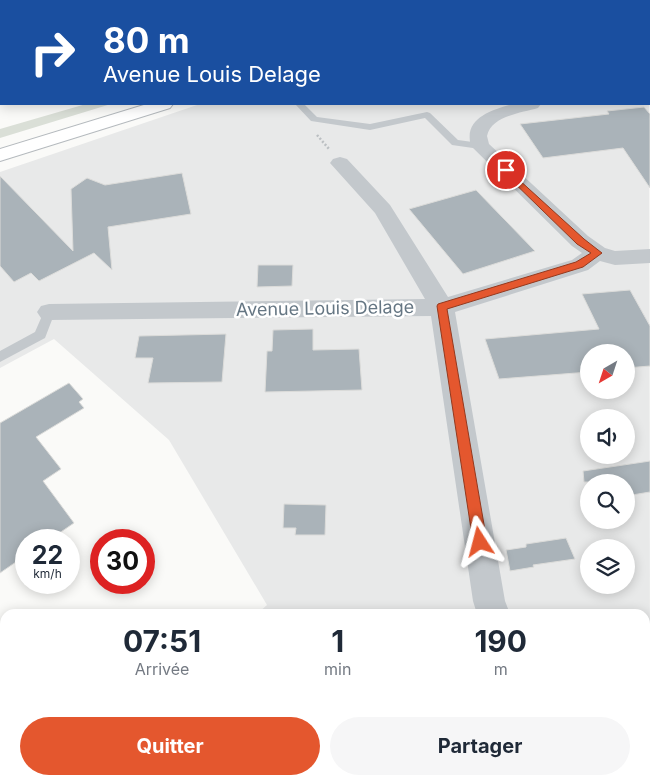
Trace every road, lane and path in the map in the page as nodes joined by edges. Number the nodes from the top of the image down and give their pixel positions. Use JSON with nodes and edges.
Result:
{"nodes":[{"id":1,"x":127,"y":105,"type":"edge"},
{"id":2,"x":161,"y":105,"type":"edge"},
{"id":3,"x":300,"y":105,"type":"edge"},
{"id":4,"x":529,"y":105,"type":"edge"},
{"id":5,"x":0,"y":143,"type":"edge"},
{"id":6,"x":480,"y":146,"type":"junction"},
{"id":7,"x":0,"y":155,"type":"edge"},
{"id":8,"x":340,"y":163,"type":"dead end"},
{"id":9,"x":597,"y":253,"type":"junction"},
{"id":10,"x":650,"y":256,"type":"edge"},
{"id":11,"x":442,"y":306,"type":"junction"},
{"id":12,"x":49,"y":312,"type":"joint"},
{"id":13,"x":0,"y":357,"type":"edge"},
{"id":14,"x":492,"y":609,"type":"edge"}],
"edges":[{"from":1,"to":5,"type":"main road"},
{"from":2,"to":7,"type":"main road"},
{"from":3,"to":6,"type":"lane"},
{"from":4,"to":6,"type":"street"},
{"from":6,"to":9,"type":"street"},
{"from":8,"to":11,"type":"street"},
{"from":9,"to":10,"type":"street"},
{"from":9,"to":11,"type":"street","name":"Avenue Louis Delage"},
{"from":11,"to":12,"type":"street","name":"Avenue Louis Delage"},
{"from":11,"to":14,"type":"street"},
{"from":12,"to":13,"type":"lane"}]}
